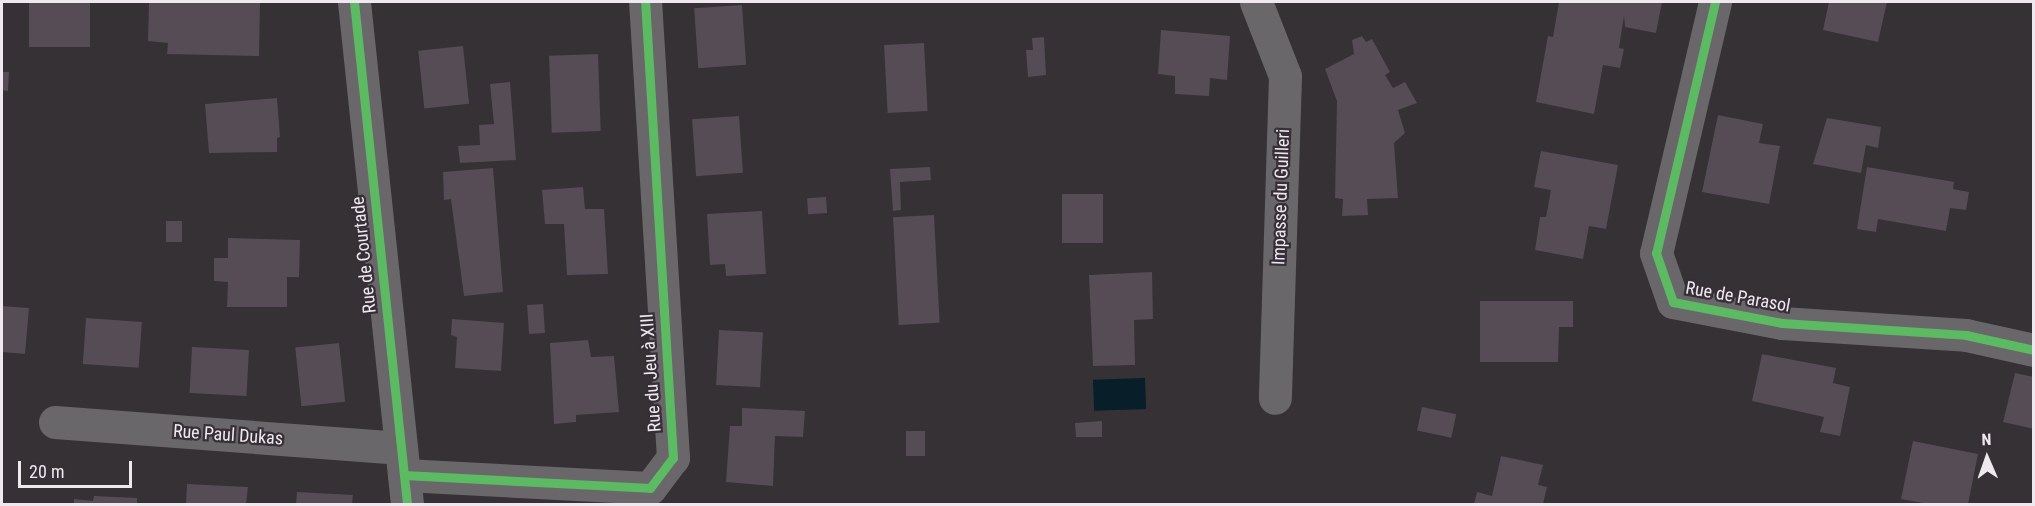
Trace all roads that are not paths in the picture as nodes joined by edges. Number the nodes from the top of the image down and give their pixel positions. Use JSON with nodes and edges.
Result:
{"nodes":[{"id":1,"x":354,"y":2,"type":"edge"},
{"id":2,"x":645,"y":2,"type":"edge"},
{"id":3,"x":1256,"y":2,"type":"edge"},
{"id":4,"x":1715,"y":2,"type":"edge"},
{"id":5,"x":2034,"y":350,"type":"edge"},
{"id":6,"x":1275,"y":398,"type":"dead end"},
{"id":7,"x":55,"y":422,"type":"dead end"},
{"id":8,"x":404,"y":476,"type":"edge"}],
"edges":[{"from":1,"to":8,"type":"street","name":"Rue de Courtade"},
{"from":2,"to":8,"type":"street","name":"Rue du Jeu à XIII"},
{"from":3,"to":6,"type":"street","name":"Impasse du Guilleri"},
{"from":4,"to":5,"type":"street","name":"Rue de Parasol"},
{"from":7,"to":8,"type":"street","name":"Rue Paul Dukas"}]}
